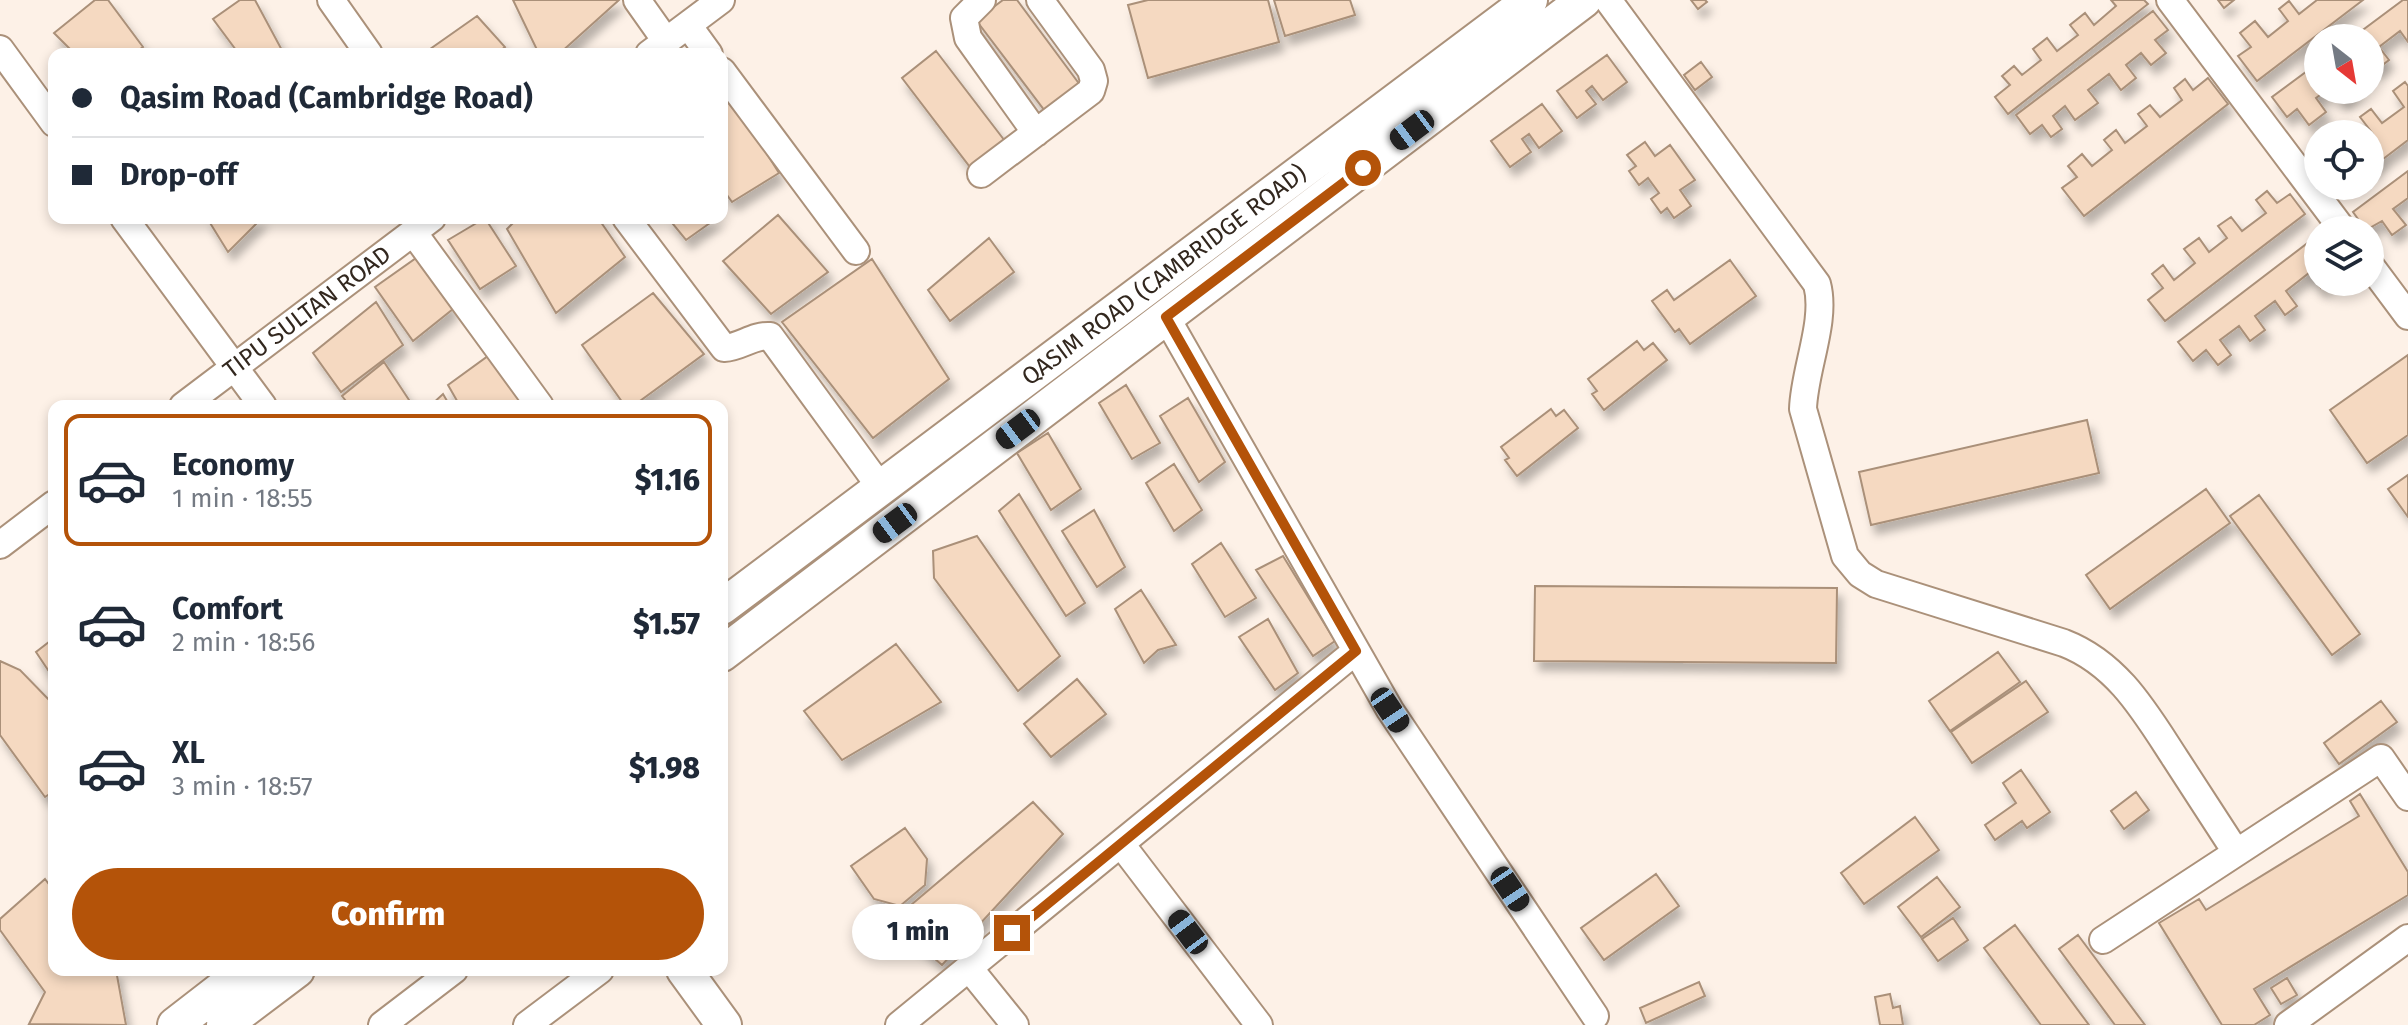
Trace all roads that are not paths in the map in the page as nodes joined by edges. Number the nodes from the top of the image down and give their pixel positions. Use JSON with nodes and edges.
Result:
{"nodes":[{"id":1,"x":331,"y":0,"type":"edge"},
{"id":2,"x":637,"y":0,"type":"edge"},
{"id":3,"x":721,"y":0,"type":"edge"},
{"id":4,"x":982,"y":0,"type":"edge"},
{"id":5,"x":1530,"y":0,"type":"edge"},
{"id":6,"x":1584,"y":0,"type":"edge"},
{"id":7,"x":1608,"y":0,"type":"edge"},
{"id":8,"x":2170,"y":0,"type":"edge"},
{"id":9,"x":1045,"y":2,"type":"edge"},
{"id":10,"x":688,"y":25,"type":"junction"},
{"id":11,"x":365,"y":48,"type":"edge"},
{"id":12,"x":658,"y":48,"type":"edge"},
{"id":13,"x":705,"y":48,"type":"edge"},
{"id":14,"x":0,"y":49,"type":"edge"},
{"id":15,"x":728,"y":79,"type":"edge"},
{"id":16,"x":48,"y":115,"type":"edge"},
{"id":17,"x":1036,"y":133,"type":"junction"},
{"id":18,"x":981,"y":174,"type":"dead end"},
{"id":19,"x":2332,"y":216,"type":"edge"},
{"id":20,"x":128,"y":224,"type":"edge"},
{"id":21,"x":631,"y":224,"type":"edge"},
{"id":22,"x":422,"y":225,"type":"edge"},
{"id":23,"x":856,"y":251,"type":"dead end"},
{"id":24,"x":2384,"y":284,"type":"edge"},
{"id":25,"x":2408,"y":316,"type":"edge"},
{"id":26,"x":1166,"y":317,"type":"junction"},
{"id":27,"x":234,"y":367,"type":"junction"},
{"id":28,"x":191,"y":400,"type":"edge"},
{"id":29,"x":259,"y":400,"type":"edge"},
{"id":30,"x":536,"y":400,"type":"edge"},
{"id":31,"x":881,"y":488,"type":"junction"},
{"id":32,"x":48,"y":509,"type":"edge"},
{"id":33,"x":0,"y":545,"type":"edge"},
{"id":34,"x":728,"y":603,"type":"edge"},
{"id":35,"x":728,"y":649,"type":"edge"},
{"id":36,"x":1356,"y":651,"type":"junction"},
{"id":37,"x":2408,"y":797,"type":"edge"},
{"id":38,"x":1121,"y":844,"type":"junction"},
{"id":39,"x":2236,"y":852,"type":"junction"},
{"id":40,"x":2408,"y":938,"type":"edge"},
{"id":41,"x":2103,"y":940,"type":"dead end"},
{"id":42,"x":969,"y":968,"type":"junction"},
{"id":43,"x":238,"y":976,"type":"edge"},
{"id":44,"x":289,"y":976,"type":"edge"},
{"id":45,"x":446,"y":976,"type":"edge"},
{"id":46,"x":592,"y":976,"type":"edge"},
{"id":47,"x":688,"y":976,"type":"edge"},
{"id":48,"x":1595,"y":1016,"type":"dead end"},
{"id":49,"x":175,"y":1025,"type":"edge"},
{"id":50,"x":224,"y":1025,"type":"edge"},
{"id":51,"x":383,"y":1025,"type":"edge"},
{"id":52,"x":527,"y":1025,"type":"edge"},
{"id":53,"x":724,"y":1025,"type":"edge"},
{"id":54,"x":899,"y":1025,"type":"edge"},
{"id":55,"x":1015,"y":1025,"type":"edge"},
{"id":56,"x":1259,"y":1025,"type":"edge"},
{"id":57,"x":2288,"y":1025,"type":"edge"}],
"edges":[{"from":1,"to":11,"type":"street"},
{"from":2,"to":12,"type":"street"},
{"from":3,"to":10,"type":"street"},
{"from":4,"to":17,"type":"street"},
{"from":5,"to":31,"type":"main road","name":"QASIM ROAD (CAMBRIDGE ROAD)"},
{"from":6,"to":26,"type":"main road","name":"QASIM ROAD (CAMBRIDGE ROAD)"},
{"from":7,"to":39,"type":"street"},
{"from":8,"to":19,"type":"street"},
{"from":9,"to":17,"type":"street"},
{"from":10,"to":12,"type":"street"},
{"from":10,"to":13,"type":"street"},
{"from":14,"to":16,"type":"street"},
{"from":15,"to":23,"type":"street"},
{"from":17,"to":18,"type":"street"},
{"from":20,"to":27,"type":"street"},
{"from":21,"to":31,"type":"street"},
{"from":22,"to":27,"type":"street","name":"TIPU SULTAN ROAD"},
{"from":22,"to":30,"type":"street"},
{"from":24,"to":25,"type":"street"},
{"from":26,"to":35,"type":"main road","name":"QASIM ROAD (CAMBRIDGE ROAD)"},
{"from":26,"to":36,"type":"street"},
{"from":27,"to":28,"type":"street","name":"TIPU SULTAN ROAD"},
{"from":27,"to":29,"type":"street"},
{"from":31,"to":34,"type":"main road","name":"QASIM ROAD (CAMBRIDGE ROAD)"},
{"from":32,"to":33,"type":"street"},
{"from":36,"to":38,"type":"street"},
{"from":36,"to":48,"type":"street"},
{"from":37,"to":39,"type":"street"},
{"from":38,"to":42,"type":"street"},
{"from":38,"to":56,"type":"street"},
{"from":39,"to":41,"type":"street"},
{"from":40,"to":57,"type":"street"},
{"from":42,"to":54,"type":"street"},
{"from":42,"to":55,"type":"street"},
{"from":43,"to":49,"type":"main road"},
{"from":44,"to":50,"type":"main road"},
{"from":45,"to":51,"type":"street"},
{"from":46,"to":52,"type":"street"},
{"from":47,"to":53,"type":"main road"}]}
